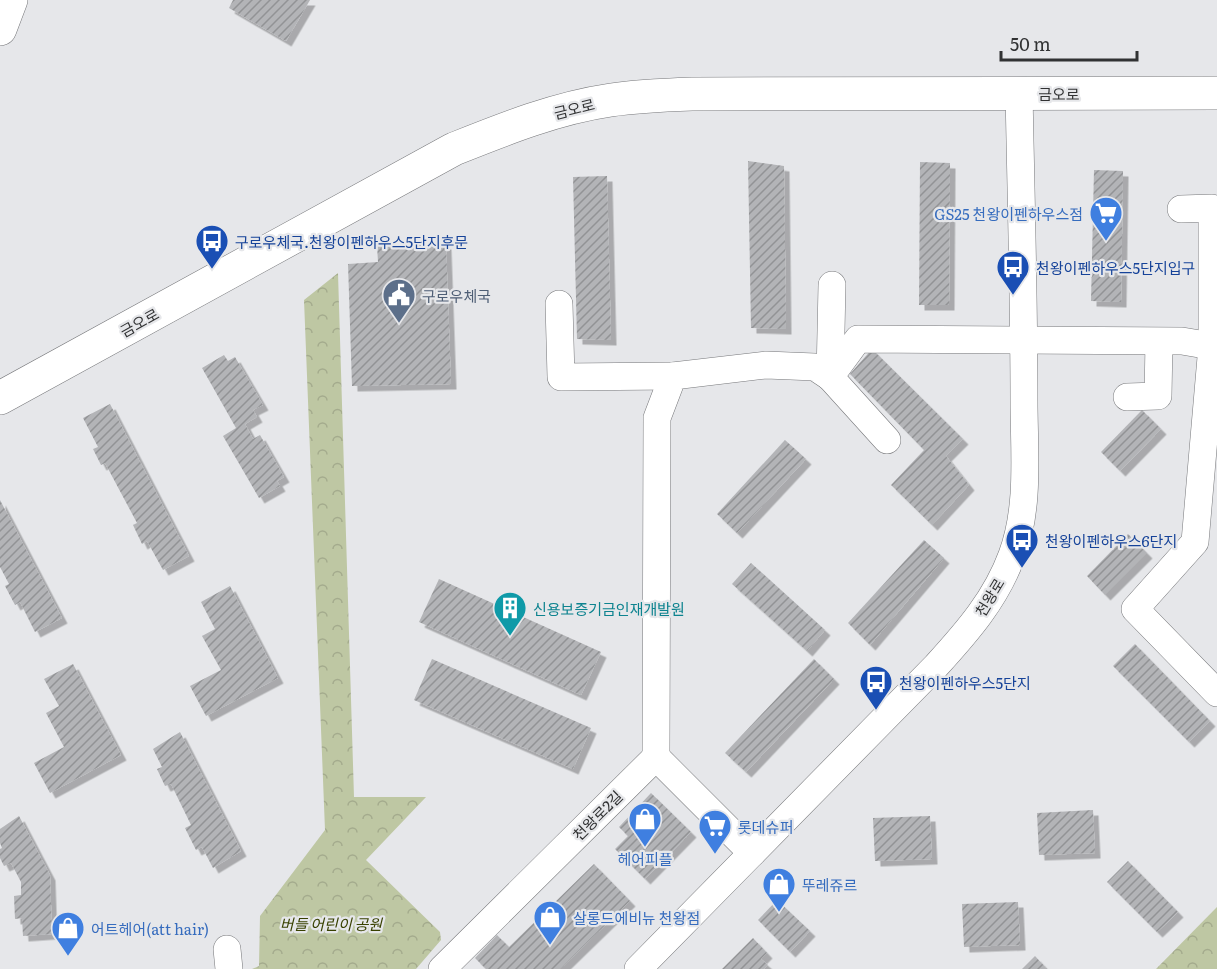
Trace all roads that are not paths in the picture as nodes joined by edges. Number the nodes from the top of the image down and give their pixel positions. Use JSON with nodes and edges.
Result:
{"nodes":[{"id":1,"x":11,"y":0,"type":"edge"},
{"id":2,"x":0,"y":29,"type":"edge"},
{"id":3,"x":1019,"y":92,"type":"junction"},
{"id":4,"x":1217,"y":93,"type":"edge"},
{"id":5,"x":1181,"y":208,"type":"dead end"},
{"id":6,"x":832,"y":285,"type":"dead end"},
{"id":7,"x":559,"y":304,"type":"dead end"},
{"id":8,"x":1024,"y":340,"type":"junction"},
{"id":9,"x":1159,"y":342,"type":"junction"},
{"id":10,"x":1214,"y":346,"type":"edge"},
{"id":11,"x":673,"y":376,"type":"junction"},
{"id":12,"x":830,"y":377,"type":"junction"},
{"id":13,"x":1127,"y":397,"type":"dead end"},
{"id":14,"x":0,"y":398,"type":"edge"},
{"id":15,"x":887,"y":440,"type":"dead end"},
{"id":16,"x":1217,"y":693,"type":"edge"},
{"id":17,"x":656,"y":757,"type":"junction"},
{"id":18,"x":752,"y":852,"type":"junction"},
{"id":19,"x":442,"y":969,"type":"edge"},
{"id":20,"x":638,"y":969,"type":"edge"}],
"edges":[{"from":1,"to":2,"type":"main road"},
{"from":3,"to":4,"type":"main road","name":"금오로"},
{"from":3,"to":8,"type":"street","name":"천왕로"},
{"from":3,"to":14,"type":"main road","name":"금오로"},
{"from":5,"to":10,"type":"street"},
{"from":6,"to":12,"type":"street"},
{"from":7,"to":11,"type":"street"},
{"from":8,"to":9,"type":"street"},
{"from":8,"to":12,"type":"street"},
{"from":8,"to":18,"type":"street","name":"천왕로"},
{"from":9,"to":10,"type":"street"},
{"from":9,"to":13,"type":"street"},
{"from":10,"to":16,"type":"street"},
{"from":11,"to":12,"type":"street"},
{"from":11,"to":17,"type":"street"},
{"from":12,"to":15,"type":"street"},
{"from":17,"to":18,"type":"street"},
{"from":17,"to":19,"type":"street","name":"천왕로2길"},
{"from":18,"to":20,"type":"street","name":"천왕로"}]}
